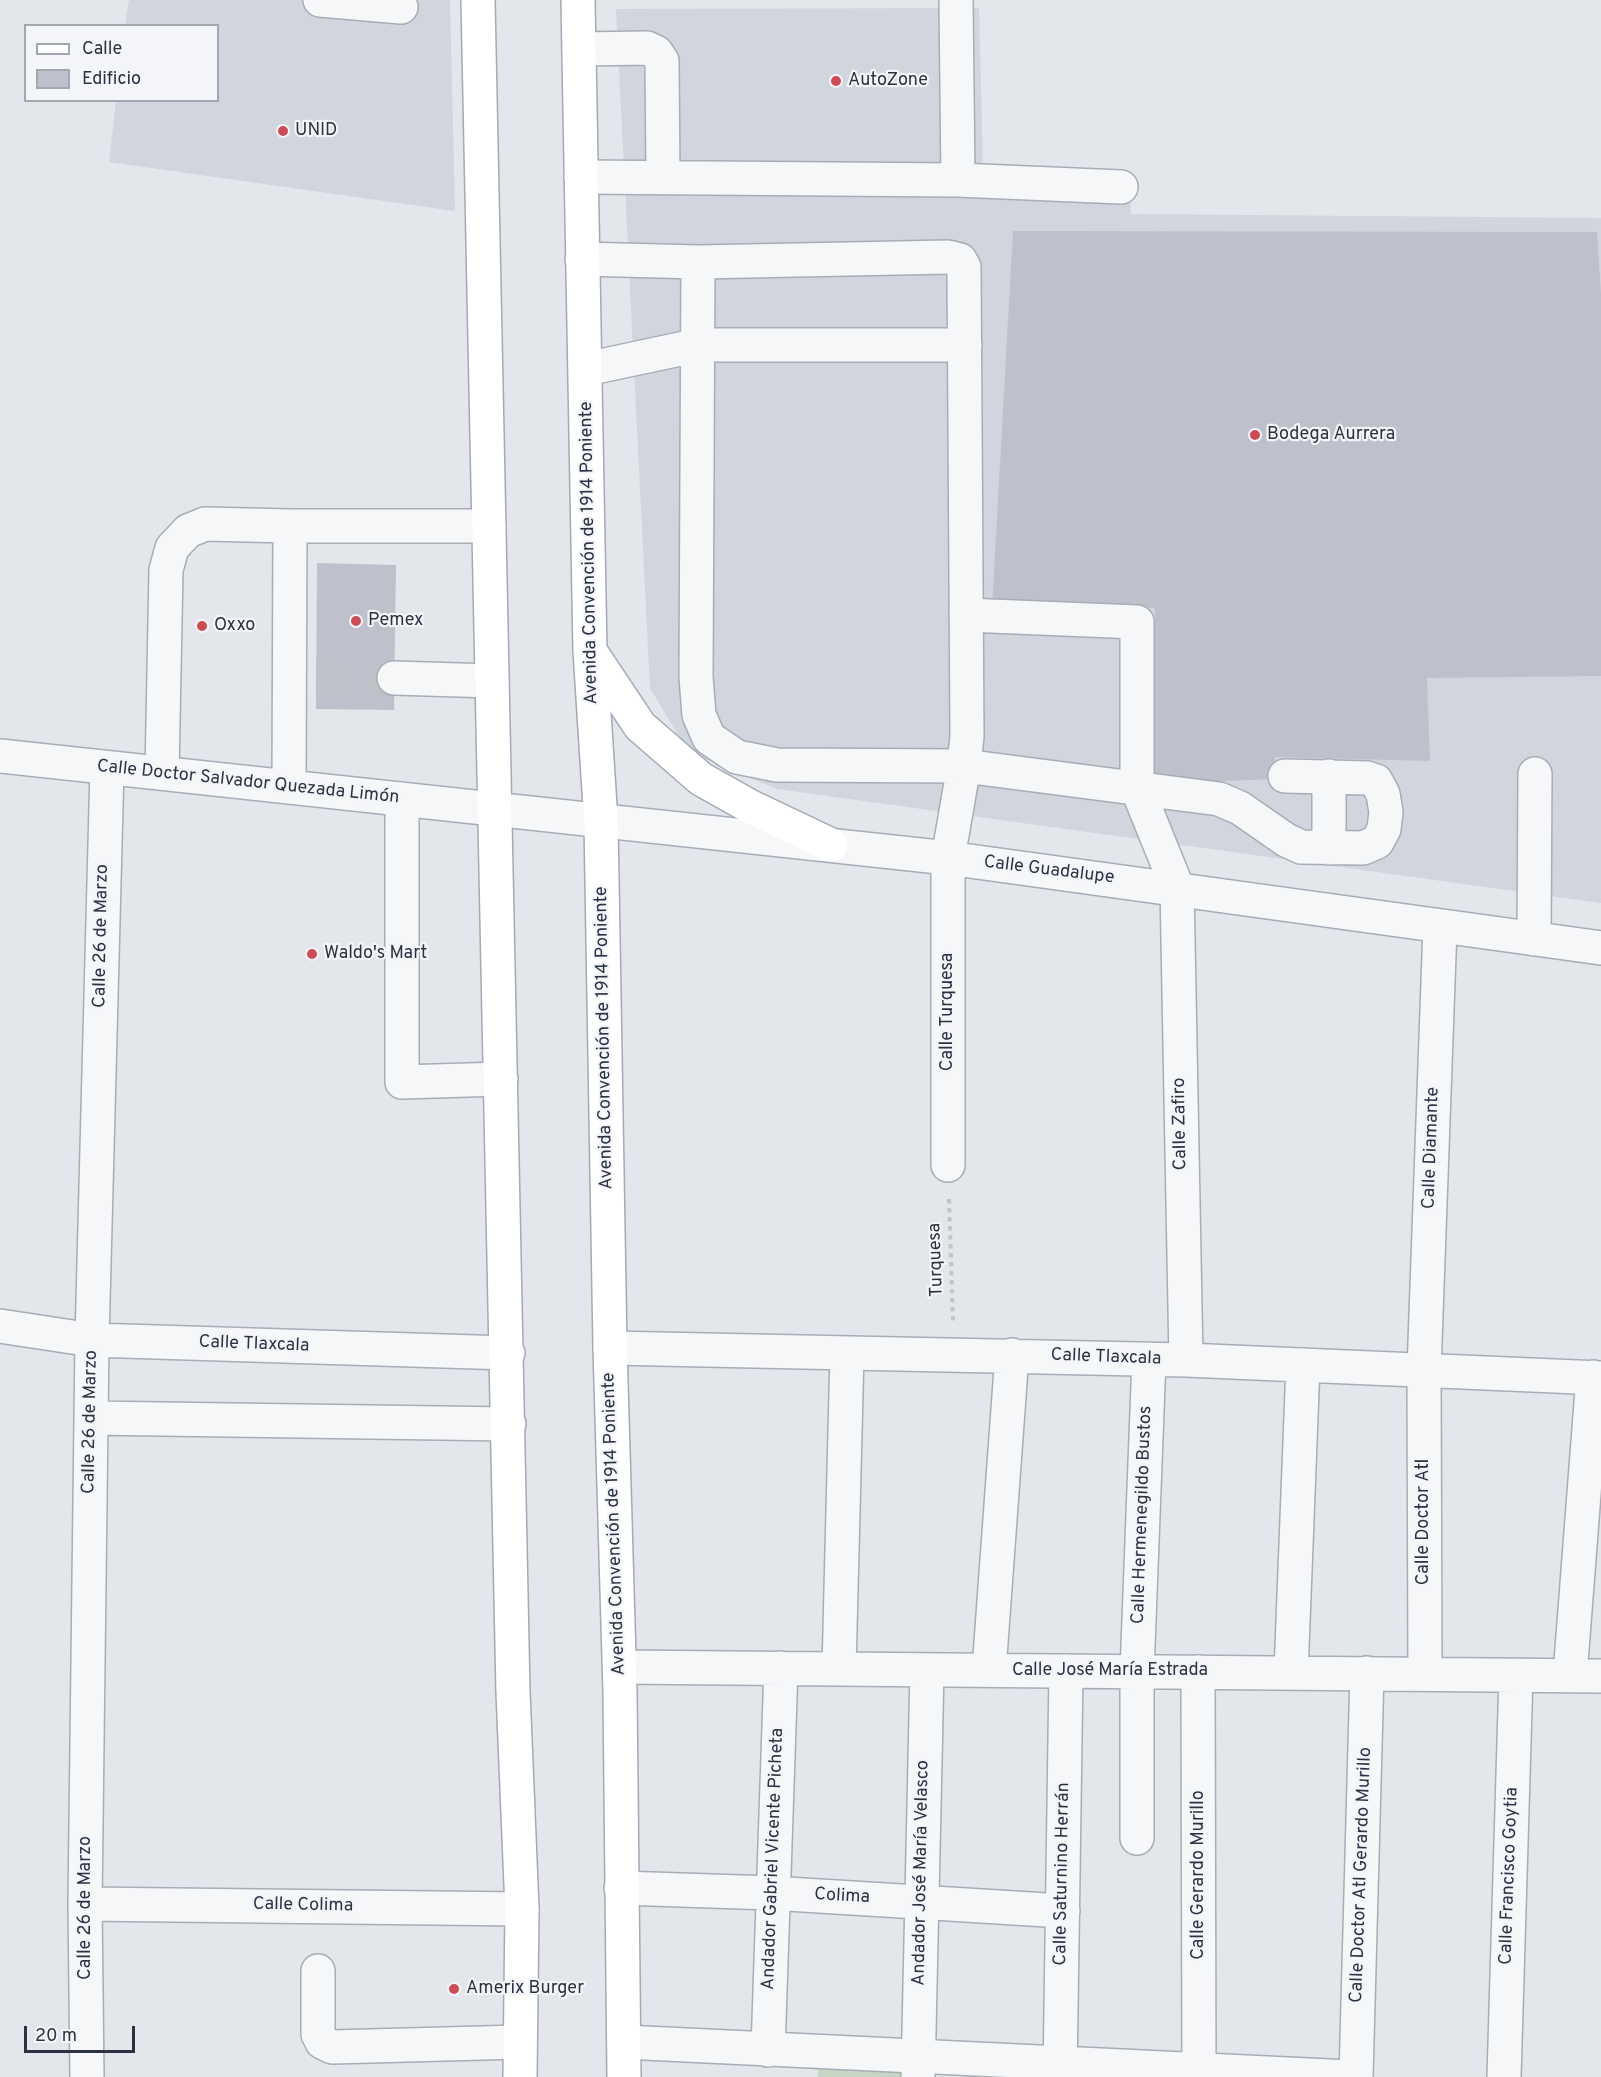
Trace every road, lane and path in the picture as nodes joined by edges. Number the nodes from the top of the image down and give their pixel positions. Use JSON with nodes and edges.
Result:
{"nodes":[{"id":1,"x":320,"y":0,"type":"edge"},
{"id":2,"x":478,"y":0,"type":"edge"},
{"id":3,"x":578,"y":0,"type":"edge"},
{"id":4,"x":956,"y":0,"type":"edge"},
{"id":5,"x":401,"y":7,"type":"dead end"},
{"id":6,"x":579,"y":49,"type":"junction"},
{"id":7,"x":581,"y":177,"type":"junction"},
{"id":8,"x":663,"y":177,"type":"junction"},
{"id":9,"x":958,"y":180,"type":"junction"},
{"id":10,"x":1121,"y":187,"type":"dead end"},
{"id":11,"x":582,"y":259,"type":"junction"},
{"id":12,"x":698,"y":262,"type":"junction"},
{"id":13,"x":699,"y":345,"type":"junction"},
{"id":14,"x":965,"y":345,"type":"junction"},
{"id":15,"x":586,"y":369,"type":"junction"},
{"id":16,"x":290,"y":526,"type":"junction"},
{"id":17,"x":489,"y":526,"type":"junction"},
{"id":18,"x":966,"y":615,"type":"junction"},
{"id":19,"x":590,"y":651,"type":"junction"},
{"id":20,"x":394,"y":678,"type":"tunnel mouth"},
{"id":21,"x":492,"y":681,"type":"junction"},
{"id":22,"x":0,"y":756,"type":"edge"},
{"id":23,"x":964,"y":766,"type":"junction"},
{"id":24,"x":106,"y":768,"type":"junction"},
{"id":25,"x":162,"y":773,"type":"junction"},
{"id":26,"x":1535,"y":774,"type":"dead end"},
{"id":27,"x":1284,"y":776,"type":"dead end"},
{"id":28,"x":1329,"y":776,"type":"junction"},
{"id":29,"x":289,"y":786,"type":"junction"},
{"id":30,"x":1137,"y":788,"type":"junction"},
{"id":31,"x":402,"y":799,"type":"junction"},
{"id":32,"x":495,"y":810,"type":"junction"},
{"id":33,"x":601,"y":822,"type":"junction"},
{"id":34,"x":831,"y":845,"type":"junction"},
{"id":35,"x":1329,"y":848,"type":"junction"},
{"id":36,"x":948,"y":858,"type":"junction"},
{"id":37,"x":1177,"y":887,"type":"junction"},
{"id":38,"x":1440,"y":927,"type":"junction"},
{"id":39,"x":1534,"y":939,"type":"junction"},
{"id":40,"x":1601,"y":948,"type":"edge"},
{"id":41,"x":501,"y":1079,"type":"junction"},
{"id":42,"x":948,"y":1166,"type":"joint"},
{"id":43,"x":0,"y":1326,"type":"edge"},
{"id":44,"x":92,"y":1340,"type":"junction"},
{"id":45,"x":610,"y":1348,"type":"junction"},
{"id":46,"x":508,"y":1353,"type":"junction"},
{"id":47,"x":847,"y":1353,"type":"junction"},
{"id":48,"x":954,"y":1354,"type":"junction"},
{"id":49,"x":1012,"y":1355,"type":"junction"},
{"id":50,"x":1149,"y":1359,"type":"junction"},
{"id":51,"x":1186,"y":1360,"type":"junction"},
{"id":52,"x":1304,"y":1365,"type":"junction"},
{"id":53,"x":1424,"y":1370,"type":"junction"},
{"id":54,"x":1597,"y":1378,"type":"edge"},
{"id":55,"x":91,"y":1418,"type":"junction"},
{"id":56,"x":509,"y":1424,"type":"junction"},
{"id":57,"x":620,"y":1667,"type":"junction"},
{"id":58,"x":781,"y":1668,"type":"junction"},
{"id":59,"x":839,"y":1669,"type":"junction"},
{"id":60,"x":927,"y":1670,"type":"junction"},
{"id":61,"x":988,"y":1670,"type":"junction"},
{"id":62,"x":1066,"y":1671,"type":"junction"},
{"id":63,"x":1137,"y":1672,"type":"junction"},
{"id":64,"x":1198,"y":1672,"type":"junction"},
{"id":65,"x":1291,"y":1673,"type":"junction"},
{"id":66,"x":1367,"y":1673,"type":"junction"},
{"id":67,"x":1425,"y":1674,"type":"junction"},
{"id":68,"x":1516,"y":1675,"type":"junction"},
{"id":69,"x":1585,"y":1675,"type":"edge"},
{"id":70,"x":1137,"y":1838,"type":"dead end"},
{"id":71,"x":621,"y":1888,"type":"junction"},
{"id":72,"x":771,"y":1893,"type":"junction"},
{"id":73,"x":921,"y":1902,"type":"junction"},
{"id":74,"x":85,"y":1904,"type":"junction"},
{"id":75,"x":522,"y":1909,"type":"junction"},
{"id":76,"x":1063,"y":1911,"type":"junction"},
{"id":77,"x":318,"y":1971,"type":"dead end"},
{"id":78,"x":520,"y":2042,"type":"junction"},
{"id":79,"x":624,"y":2042,"type":"junction"},
{"id":80,"x":768,"y":2050,"type":"junction"},
{"id":81,"x":814,"y":2064,"type":"edge"},
{"id":82,"x":918,"y":2067,"type":"edge"},
{"id":83,"x":1060,"y":2070,"type":"edge"},
{"id":84,"x":1199,"y":2073,"type":"edge"},
{"id":85,"x":87,"y":2077,"type":"edge"},
{"id":86,"x":520,"y":2077,"type":"edge"},
{"id":87,"x":624,"y":2077,"type":"edge"},
{"id":88,"x":1350,"y":2077,"type":"edge"},
{"id":89,"x":1356,"y":2077,"type":"edge"},
{"id":90,"x":1504,"y":2077,"type":"edge"}],
"edges":[{"from":1,"to":5,"type":"street"},
{"from":2,"to":17,"type":"main road"},
{"from":3,"to":6,"type":"main road","name":"Avenida Convención de 1914 Poniente"},
{"from":4,"to":9,"type":"street"},
{"from":6,"to":7,"type":"main road","name":"Avenida Convención de 1914 Poniente"},
{"from":6,"to":8,"type":"street"},
{"from":7,"to":8,"type":"street"},
{"from":7,"to":11,"type":"main road","name":"Avenida Convención de 1914 Poniente"},
{"from":8,"to":9,"type":"street"},
{"from":9,"to":10,"type":"street"},
{"from":11,"to":12,"type":"street"},
{"from":11,"to":15,"type":"main road","name":"Avenida Convención de 1914 Poniente"},
{"from":12,"to":13,"type":"street"},
{"from":12,"to":14,"type":"street","name":"Calle Turquesa"},
{"from":13,"to":14,"type":"street"},
{"from":13,"to":15,"type":"street"},
{"from":13,"to":23,"type":"street"},
{"from":14,"to":18,"type":"street","name":"Calle Turquesa"},
{"from":15,"to":19,"type":"main road","name":"Avenida Convención de 1914 Poniente"},
{"from":16,"to":17,"type":"street"},
{"from":16,"to":25,"type":"street"},
{"from":16,"to":29,"type":"street"},
{"from":17,"to":21,"type":"main road"},
{"from":18,"to":23,"type":"street","name":"Calle Turquesa"},
{"from":18,"to":30,"type":"street"},
{"from":19,"to":33,"type":"main road","name":"Avenida Convención de 1914 Poniente"},
{"from":19,"to":34,"type":"main road"},
{"from":20,"to":21,"type":"street"},
{"from":21,"to":32,"type":"main road"},
{"from":22,"to":24,"type":"street","name":"Calle Doctor Salvador Quezada Limón"},
{"from":23,"to":30,"type":"street"},
{"from":23,"to":36,"type":"street","name":"Calle Turquesa"},
{"from":24,"to":25,"type":"street","name":"Calle Doctor Salvador Quezada Limón"},
{"from":24,"to":44,"type":"street","name":"Calle 26 de Marzo"},
{"from":25,"to":29,"type":"street","name":"Calle Doctor Salvador Quezada Limón"},
{"from":26,"to":39,"type":"street"},
{"from":27,"to":28,"type":"street"},
{"from":28,"to":35,"type":"street"},
{"from":28,"to":35,"type":"street"},
{"from":29,"to":31,"type":"street","name":"Calle Doctor Salvador Quezada Limón"},
{"from":30,"to":35,"type":"street"},
{"from":30,"to":37,"type":"street"},
{"from":31,"to":32,"type":"street","name":"Calle Doctor Salvador Quezada Limón"},
{"from":31,"to":41,"type":"street"},
{"from":32,"to":33,"type":"street","name":"Calle Guadalupe"},
{"from":32,"to":41,"type":"main road"},
{"from":33,"to":34,"type":"street","name":"Calle Guadalupe"},
{"from":33,"to":45,"type":"main road","name":"Avenida Convención de 1914 Poniente"},
{"from":34,"to":36,"type":"street","name":"Calle Guadalupe"},
{"from":36,"to":37,"type":"street","name":"Calle Guadalupe"},
{"from":36,"to":42,"type":"street","name":"Calle Turquesa"},
{"from":37,"to":38,"type":"street","name":"Calle Guadalupe"},
{"from":37,"to":51,"type":"street","name":"Calle Zafiro"},
{"from":38,"to":39,"type":"street","name":"Calle Guadalupe"},
{"from":38,"to":53,"type":"street","name":"Calle Diamante"},
{"from":39,"to":40,"type":"street","name":"Calle Guadalupe"},
{"from":41,"to":46,"type":"main road"},
{"from":42,"to":48,"type":"path","name":"Turquesa"},
{"from":43,"to":44,"type":"street","name":"Calle Tlaxcala"},
{"from":44,"to":46,"type":"street","name":"Calle Tlaxcala"},
{"from":44,"to":55,"type":"street","name":"Calle 26 de Marzo"},
{"from":45,"to":47,"type":"street","name":"Calle Tlaxcala"},
{"from":45,"to":57,"type":"main road","name":"Avenida Convención de 1914 Poniente"},
{"from":46,"to":56,"type":"main road"},
{"from":47,"to":48,"type":"street","name":"Calle Tlaxcala"},
{"from":47,"to":59,"type":"street"},
{"from":48,"to":49,"type":"street","name":"Calle Tlaxcala"},
{"from":49,"to":50,"type":"street","name":"Calle Tlaxcala"},
{"from":49,"to":61,"type":"street"},
{"from":50,"to":51,"type":"street","name":"Calle Tlaxcala"},
{"from":50,"to":63,"type":"street","name":"Calle Hermenegildo Bustos"},
{"from":51,"to":52,"type":"street","name":"Calle Tlaxcala"},
{"from":52,"to":53,"type":"street","name":"Calle Tlaxcala"},
{"from":52,"to":65,"type":"street"},
{"from":53,"to":54,"type":"street","name":"Calle Tlaxcala"},
{"from":53,"to":67,"type":"street","name":"Calle Doctor Atl"},
{"from":54,"to":69,"type":"street"},
{"from":55,"to":56,"type":"street"},
{"from":55,"to":74,"type":"street","name":"Calle 26 de Marzo"},
{"from":56,"to":75,"type":"main road"},
{"from":57,"to":58,"type":"street","name":"Calle José María Estrada"},
{"from":57,"to":71,"type":"main road","name":"Avenida Convención de 1914 Poniente"},
{"from":58,"to":59,"type":"street","name":"Calle José María Estrada"},
{"from":58,"to":72,"type":"street","name":"Andador Gabriel Vicente Picheta"},
{"from":59,"to":60,"type":"street","name":"Calle José María Estrada"},
{"from":60,"to":61,"type":"street","name":"Calle José María Estrada"},
{"from":60,"to":73,"type":"street","name":"Andador José María Velasco"},
{"from":61,"to":62,"type":"street","name":"Calle José María Estrada"},
{"from":62,"to":63,"type":"street","name":"Calle José María Estrada"},
{"from":62,"to":76,"type":"street","name":"Calle Saturnino Herrán"},
{"from":63,"to":64,"type":"street","name":"Calle José María Estrada"},
{"from":63,"to":70,"type":"street","name":"Calle Hermenegildo Bustos"},
{"from":64,"to":65,"type":"street","name":"Calle José María Estrada"},
{"from":64,"to":84,"type":"street","name":"Calle Gerardo Murillo"},
{"from":65,"to":66,"type":"street","name":"Calle José María Estrada"},
{"from":66,"to":67,"type":"street","name":"Calle José María Estrada"},
{"from":66,"to":89,"type":"street","name":"Calle Doctor Atl Gerardo Murillo"},
{"from":67,"to":68,"type":"street","name":"Calle José María Estrada"},
{"from":68,"to":69,"type":"street","name":"Calle José María Estrada"},
{"from":68,"to":90,"type":"street","name":"Calle Francisco Goytia"},
{"from":71,"to":72,"type":"street","name":"Colima"},
{"from":71,"to":79,"type":"main road","name":"Avenida Convención de 1914 Poniente"},
{"from":72,"to":73,"type":"street","name":"Colima"},
{"from":72,"to":80,"type":"street","name":"Andador Gabriel Vicente Picheta"},
{"from":73,"to":76,"type":"street","name":"Colima"},
{"from":73,"to":82,"type":"street","name":"Andador José María Velasco"},
{"from":74,"to":75,"type":"street","name":"Calle Colima"},
{"from":74,"to":85,"type":"street","name":"Calle 26 de Marzo"},
{"from":75,"to":78,"type":"main road"},
{"from":76,"to":83,"type":"street","name":"Calle Saturnino Herrán"},
{"from":77,"to":78,"type":"street"},
{"from":78,"to":86,"type":"main road"},
{"from":79,"to":80,"type":"street"},
{"from":79,"to":87,"type":"main road","name":"Avenida Convención de 1914 Poniente"},
{"from":80,"to":81,"type":"street"},
{"from":81,"to":82,"type":"street"},
{"from":82,"to":83,"type":"street"},
{"from":83,"to":84,"type":"street"},
{"from":84,"to":88,"type":"street"}]}
